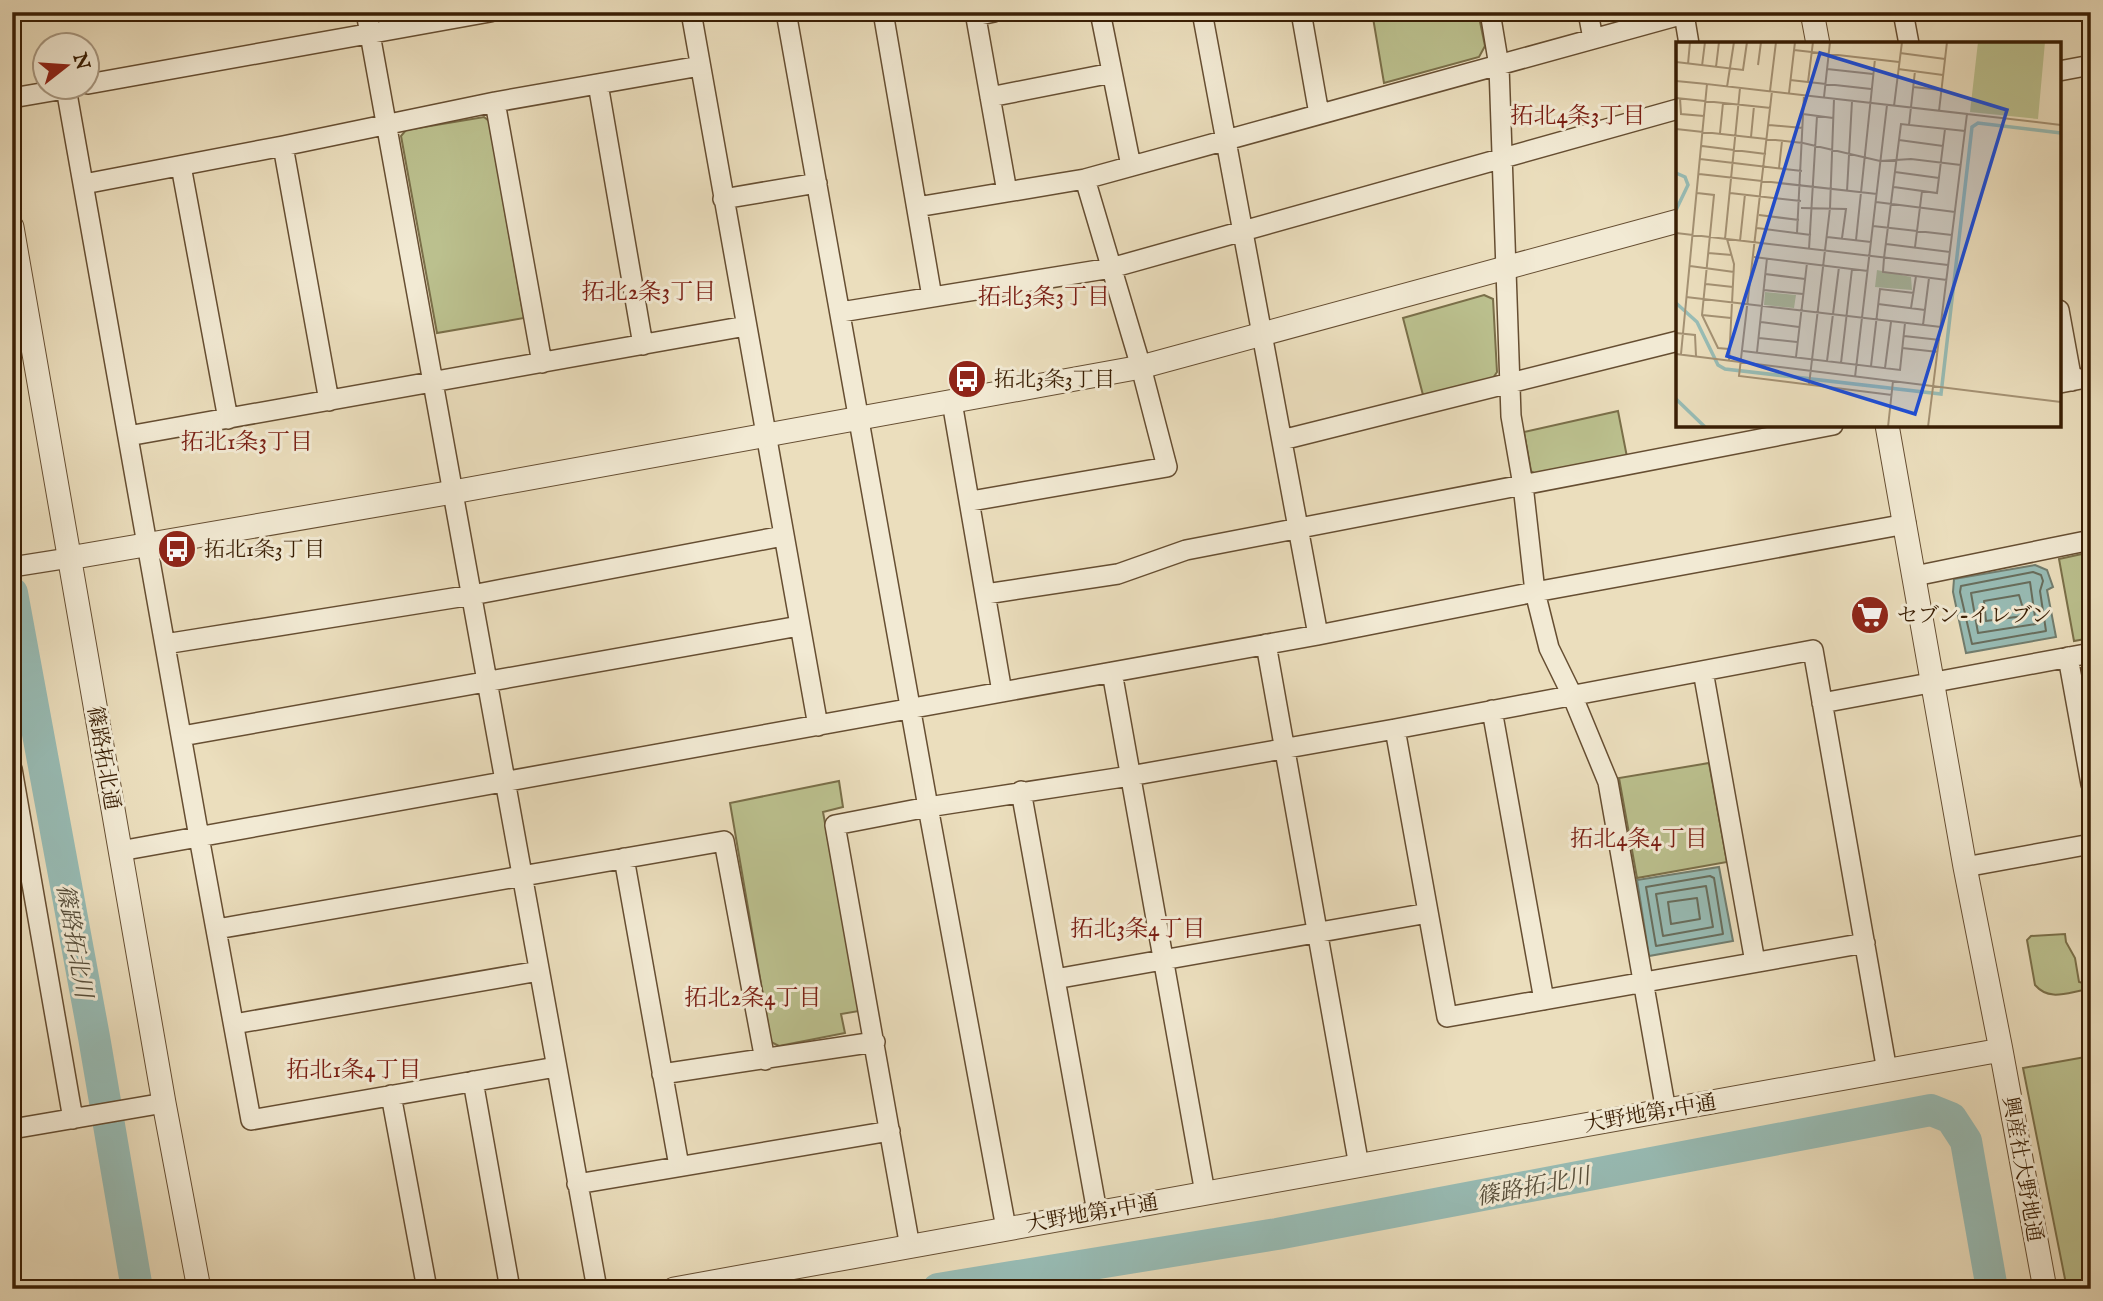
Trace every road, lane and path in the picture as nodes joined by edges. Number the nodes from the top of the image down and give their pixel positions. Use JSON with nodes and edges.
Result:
{"nodes":[{"id":1,"x":366,"y":12,"type":"edge"},
{"id":2,"x":490,"y":12,"type":"edge"},
{"id":3,"x":691,"y":12,"type":"edge"},
{"id":4,"x":786,"y":12,"type":"edge"},
{"id":5,"x":883,"y":12,"type":"edge"},
{"id":6,"x":1100,"y":12,"type":"edge"},
{"id":7,"x":1202,"y":12,"type":"edge"},
{"id":8,"x":1301,"y":12,"type":"edge"},
{"id":9,"x":1490,"y":12,"type":"edge"},
{"id":10,"x":1588,"y":12,"type":"edge"},
{"id":11,"x":1812,"y":12,"type":"edge"},
{"id":12,"x":1903,"y":12,"type":"edge"},
{"id":13,"x":981,"y":13,"type":"edge"},
{"id":14,"x":1688,"y":13,"type":"edge"},
{"id":15,"x":370,"y":34,"type":"junction"},
{"id":16,"x":1593,"y":39,"type":"junction"},
{"id":17,"x":1689,"y":42,"type":"edge"},
{"id":18,"x":1818,"y":42,"type":"edge"},
{"id":19,"x":1909,"y":42,"type":"edge"},
{"id":20,"x":2091,"y":65,"type":"edge"},
{"id":21,"x":700,"y":66,"type":"junction"},
{"id":22,"x":1499,"y":66,"type":"junction"},
{"id":23,"x":2061,"y":71,"type":"edge"},
{"id":24,"x":1112,"y":73,"type":"junction"},
{"id":25,"x":102,"y":82,"type":"edge"},
{"id":26,"x":598,"y":84,"type":"junction"},
{"id":27,"x":32,"y":94,"type":"edge"},
{"id":28,"x":990,"y":97,"type":"junction"},
{"id":29,"x":12,"y":98,"type":"edge"},
{"id":30,"x":70,"y":102,"type":"edge"},
{"id":31,"x":495,"y":102,"type":"junction"},
{"id":32,"x":1676,"y":110,"type":"edge"},
{"id":33,"x":1319,"y":114,"type":"junction"},
{"id":34,"x":387,"y":124,"type":"junction"},
{"id":35,"x":1227,"y":139,"type":"junction"},
{"id":36,"x":283,"y":146,"type":"junction"},
{"id":37,"x":1503,"y":159,"type":"junction"},
{"id":38,"x":181,"y":166,"type":"junction"},
{"id":39,"x":1131,"y":166,"type":"junction"},
{"id":40,"x":1085,"y":179,"type":"junction"},
{"id":41,"x":817,"y":183,"type":"junction"},
{"id":42,"x":84,"y":184,"type":"junction"},
{"id":43,"x":1007,"y":192,"type":"junction"},
{"id":44,"x":723,"y":199,"type":"junction"},
{"id":45,"x":917,"y":207,"type":"junction"},
{"id":46,"x":1676,"y":222,"type":"edge"},
{"id":47,"x":12,"y":227,"type":"edge"},
{"id":48,"x":1244,"y":231,"type":"junction"},
{"id":49,"x":1111,"y":268,"type":"junction"},
{"id":50,"x":1507,"y":268,"type":"junction"},
{"id":51,"x":932,"y":297,"type":"junction"},
{"id":52,"x":841,"y":312,"type":"junction"},
{"id":53,"x":2061,"y":319,"type":"edge"},
{"id":54,"x":746,"y":326,"type":"junction"},
{"id":55,"x":1263,"y":334,"type":"junction"},
{"id":56,"x":1676,"y":341,"type":"edge"},
{"id":57,"x":643,"y":345,"type":"junction"},
{"id":58,"x":542,"y":363,"type":"junction"},
{"id":59,"x":1141,"y":367,"type":"junction"},
{"id":60,"x":2074,"y":380,"type":"edge"},
{"id":61,"x":1511,"y":382,"type":"junction"},
{"id":62,"x":433,"y":383,"type":"junction"},
{"id":63,"x":329,"y":401,"type":"junction"},
{"id":64,"x":952,"y":401,"type":"junction"},
{"id":65,"x":860,"y":418,"type":"junction"},
{"id":66,"x":228,"y":419,"type":"junction"},
{"id":67,"x":1823,"y":427,"type":"edge"},
{"id":68,"x":1887,"y":427,"type":"edge"},
{"id":69,"x":765,"y":435,"type":"junction"},
{"id":70,"x":128,"y":436,"type":"junction"},
{"id":71,"x":1282,"y":440,"type":"junction"},
{"id":72,"x":1523,"y":485,"type":"junction"},
{"id":73,"x":453,"y":492,"type":"junction"},
{"id":74,"x":971,"y":501,"type":"junction"},
{"id":75,"x":1906,"y":524,"type":"junction"},
{"id":76,"x":1299,"y":530,"type":"junction"},
{"id":77,"x":783,"y":536,"type":"junction"},
{"id":78,"x":2091,"y":540,"type":"edge"},
{"id":79,"x":147,"y":544,"type":"junction"},
{"id":80,"x":69,"y":558,"type":"junction"},
{"id":81,"x":12,"y":567,"type":"edge"},
{"id":82,"x":1915,"y":576,"type":"junction"},
{"id":83,"x":1535,"y":592,"type":"junction"},
{"id":84,"x":986,"y":594,"type":"junction"},
{"id":85,"x":472,"y":595,"type":"junction"},
{"id":86,"x":799,"y":626,"type":"junction"},
{"id":87,"x":1318,"y":635,"type":"junction"},
{"id":88,"x":165,"y":644,"type":"junction"},
{"id":89,"x":1266,"y":644,"type":"junction"},
{"id":90,"x":2091,"y":653,"type":"edge"},
{"id":91,"x":2068,"y":657,"type":"junction"},
{"id":92,"x":1703,"y":671,"type":"junction"},
{"id":93,"x":1112,"y":672,"type":"junction"},
{"id":94,"x":487,"y":682,"type":"junction"},
{"id":95,"x":1932,"y":682,"type":"junction"},
{"id":96,"x":1002,"y":692,"type":"junction"},
{"id":97,"x":1573,"y":695,"type":"junction"},
{"id":98,"x":1822,"y":703,"type":"junction"},
{"id":99,"x":912,"y":709,"type":"junction"},
{"id":100,"x":1492,"y":710,"type":"junction"},
{"id":101,"x":818,"y":726,"type":"junction"},
{"id":102,"x":1395,"y":729,"type":"junction"},
{"id":103,"x":182,"y":736,"type":"junction"},
{"id":104,"x":1284,"y":748,"type":"junction"},
{"id":105,"x":12,"y":769,"type":"edge"},
{"id":106,"x":1130,"y":776,"type":"junction"},
{"id":107,"x":505,"y":782,"type":"junction"},
{"id":108,"x":2091,"y":784,"type":"edge"},
{"id":109,"x":1021,"y":791,"type":"junction"},
{"id":110,"x":928,"y":807,"type":"junction"},
{"id":111,"x":198,"y":837,"type":"junction"},
{"id":112,"x":2091,"y":844,"type":"edge"},
{"id":113,"x":120,"y":851,"type":"junction"},
{"id":114,"x":624,"y":858,"type":"junction"},
{"id":115,"x":1965,"y":867,"type":"junction"},
{"id":116,"x":522,"y":875,"type":"junction"},
{"id":117,"x":1428,"y":912,"type":"junction"},
{"id":118,"x":217,"y":929,"type":"junction"},
{"id":119,"x":1318,"y":932,"type":"junction"},
{"id":120,"x":1864,"y":943,"type":"junction"},
{"id":121,"x":1164,"y":960,"type":"junction"},
{"id":122,"x":1755,"y":962,"type":"junction"},
{"id":123,"x":539,"y":971,"type":"junction"},
{"id":124,"x":1055,"y":979,"type":"junction"},
{"id":125,"x":1644,"y":982,"type":"junction"},
{"id":126,"x":1544,"y":1000,"type":"junction"},
{"id":127,"x":234,"y":1024,"type":"junction"},
{"id":128,"x":875,"y":1042,"type":"junction"},
{"id":129,"x":2001,"y":1050,"type":"junction"},
{"id":130,"x":765,"y":1060,"type":"junction"},
{"id":131,"x":556,"y":1067,"type":"junction"},
{"id":132,"x":1888,"y":1071,"type":"junction"},
{"id":133,"x":662,"y":1074,"type":"junction"},
{"id":134,"x":473,"y":1081,"type":"junction"},
{"id":135,"x":391,"y":1095,"type":"junction"},
{"id":136,"x":164,"y":1103,"type":"junction"},
{"id":137,"x":1666,"y":1111,"type":"junction"},
{"id":138,"x":79,"y":1118,"type":"junction"},
{"id":139,"x":12,"y":1129,"type":"edge"},
{"id":140,"x":890,"y":1130,"type":"junction"},
{"id":141,"x":1359,"y":1166,"type":"junction"},
{"id":142,"x":679,"y":1167,"type":"junction"},
{"id":143,"x":577,"y":1184,"type":"junction"},
{"id":144,"x":1205,"y":1193,"type":"junction"},
{"id":145,"x":1097,"y":1212,"type":"junction"},
{"id":146,"x":1006,"y":1228,"type":"junction"},
{"id":147,"x":910,"y":1247,"type":"junction"},
{"id":148,"x":200,"y":1289,"type":"edge"},
{"id":149,"x":427,"y":1289,"type":"edge"},
{"id":150,"x":510,"y":1289,"type":"edge"},
{"id":151,"x":597,"y":1289,"type":"edge"},
{"id":152,"x":674,"y":1289,"type":"edge"},
{"id":153,"x":2045,"y":1289,"type":"edge"}],
"edges":[{"from":1,"to":15,"type":"street"},
{"from":2,"to":15,"type":"street"},
{"from":3,"to":21,"type":"street"},
{"from":4,"to":41,"type":"street"},
{"from":5,"to":45,"type":"street"},
{"from":6,"to":24,"type":"street"},
{"from":7,"to":35,"type":"street"},
{"from":8,"to":33,"type":"street"},
{"from":9,"to":22,"type":"street"},
{"from":10,"to":16,"type":"street"},
{"from":11,"to":18,"type":"street"},
{"from":12,"to":19,"type":"street"},
{"from":13,"to":28,"type":"street"},
{"from":14,"to":16,"type":"street"},
{"from":14,"to":17,"type":"street"},
{"from":15,"to":25,"type":"street"},
{"from":15,"to":34,"type":"street"},
{"from":16,"to":22,"type":"street"},
{"from":20,"to":23,"type":"street"},
{"from":21,"to":26,"type":"street"},
{"from":21,"to":44,"type":"street"},
{"from":22,"to":33,"type":"street"},
{"from":22,"to":37,"type":"street"},
{"from":24,"to":28,"type":"street"},
{"from":24,"to":39,"type":"street"},
{"from":26,"to":31,"type":"street"},
{"from":26,"to":57,"type":"street"},
{"from":27,"to":29,"type":"street"},
{"from":28,"to":43,"type":"street"},
{"from":30,"to":42,"type":"street"},
{"from":31,"to":34,"type":"street"},
{"from":31,"to":58,"type":"street"},
{"from":32,"to":37,"type":"street"},
{"from":33,"to":35,"type":"street"},
{"from":34,"to":36,"type":"street"},
{"from":34,"to":62,"type":"street"},
{"from":35,"to":39,"type":"street"},
{"from":35,"to":48,"type":"street"},
{"from":36,"to":38,"type":"street"},
{"from":36,"to":63,"type":"street"},
{"from":37,"to":48,"type":"street"},
{"from":37,"to":50,"type":"street"},
{"from":38,"to":42,"type":"street"},
{"from":38,"to":66,"type":"street"},
{"from":39,"to":40,"type":"street"},
{"from":40,"to":43,"type":"street"},
{"from":40,"to":49,"type":"street"},
{"from":41,"to":44,"type":"street"},
{"from":41,"to":52,"type":"street"},
{"from":42,"to":70,"type":"street"},
{"from":43,"to":45,"type":"street"},
{"from":44,"to":54,"type":"street"},
{"from":45,"to":51,"type":"street"},
{"from":46,"to":50,"type":"street"},
{"from":47,"to":80,"type":"street","name":"篠路拓北通"},
{"from":48,"to":49,"type":"street"},
{"from":48,"to":55,"type":"street"},
{"from":49,"to":51,"type":"street"},
{"from":49,"to":59,"type":"street"},
{"from":50,"to":55,"type":"street"},
{"from":50,"to":61,"type":"street"},
{"from":51,"to":52,"type":"street"},
{"from":52,"to":65,"type":"street"},
{"from":53,"to":60,"type":"street"},
{"from":54,"to":57,"type":"street"},
{"from":54,"to":69,"type":"street"},
{"from":55,"to":59,"type":"street"},
{"from":55,"to":71,"type":"street"},
{"from":56,"to":61,"type":"street"},
{"from":57,"to":58,"type":"street"},
{"from":58,"to":62,"type":"street"},
{"from":59,"to":64,"type":"street"},
{"from":59,"to":74,"type":"street"},
{"from":61,"to":71,"type":"street"},
{"from":61,"to":72,"type":"street"},
{"from":62,"to":63,"type":"street"},
{"from":62,"to":73,"type":"street"},
{"from":63,"to":66,"type":"street"},
{"from":64,"to":65,"type":"street"},
{"from":64,"to":74,"type":"street"},
{"from":65,"to":69,"type":"street"},
{"from":65,"to":99,"type":"street"},
{"from":66,"to":70,"type":"street"},
{"from":67,"to":72,"type":"street"},
{"from":68,"to":75,"type":"street"},
{"from":69,"to":73,"type":"street"},
{"from":69,"to":77,"type":"street"},
{"from":70,"to":79,"type":"street"},
{"from":71,"to":76,"type":"street"},
{"from":72,"to":76,"type":"street"},
{"from":72,"to":83,"type":"street"},
{"from":73,"to":79,"type":"street"},
{"from":73,"to":85,"type":"street"},
{"from":74,"to":84,"type":"street"},
{"from":75,"to":82,"type":"street"},
{"from":75,"to":83,"type":"street"},
{"from":76,"to":84,"type":"street"},
{"from":76,"to":87,"type":"street"},
{"from":77,"to":85,"type":"street"},
{"from":77,"to":86,"type":"street"},
{"from":78,"to":82,"type":"street"},
{"from":79,"to":80,"type":"street"},
{"from":79,"to":88,"type":"street"},
{"from":80,"to":81,"type":"street"},
{"from":80,"to":113,"type":"street","name":"篠路拓北通"},
{"from":82,"to":95,"type":"street"},
{"from":83,"to":87,"type":"street"},
{"from":83,"to":97,"type":"street"},
{"from":84,"to":96,"type":"street"},
{"from":85,"to":88,"type":"street"},
{"from":85,"to":94,"type":"street"},
{"from":86,"to":94,"type":"street"},
{"from":86,"to":101,"type":"street"},
{"from":87,"to":89,"type":"street"},
{"from":88,"to":103,"type":"street"},
{"from":89,"to":93,"type":"street"},
{"from":89,"to":104,"type":"street"},
{"from":90,"to":91,"type":"street"},
{"from":91,"to":95,"type":"street"},
{"from":91,"to":108,"type":"street"},
{"from":92,"to":97,"type":"street"},
{"from":92,"to":98,"type":"street"},
{"from":92,"to":122,"type":"street"},
{"from":93,"to":96,"type":"street"},
{"from":93,"to":106,"type":"street"},
{"from":94,"to":103,"type":"street"},
{"from":94,"to":107,"type":"street"},
{"from":95,"to":98,"type":"street"},
{"from":95,"to":115,"type":"street"},
{"from":96,"to":99,"type":"street"},
{"from":97,"to":100,"type":"street"},
{"from":97,"to":125,"type":"street"},
{"from":98,"to":120,"type":"street"},
{"from":99,"to":101,"type":"street"},
{"from":99,"to":110,"type":"street"},
{"from":100,"to":102,"type":"street"},
{"from":100,"to":126,"type":"street"},
{"from":101,"to":107,"type":"street"},
{"from":102,"to":104,"type":"street"},
{"from":102,"to":117,"type":"street"},
{"from":103,"to":111,"type":"street"},
{"from":104,"to":106,"type":"street"},
{"from":104,"to":119,"type":"street"},
{"from":105,"to":138,"type":"street"},
{"from":106,"to":109,"type":"street"},
{"from":106,"to":121,"type":"street"},
{"from":107,"to":111,"type":"street"},
{"from":107,"to":116,"type":"street"},
{"from":109,"to":110,"type":"street"},
{"from":109,"to":124,"type":"street"},
{"from":110,"to":128,"type":"street"},
{"from":110,"to":146,"type":"street"},
{"from":111,"to":113,"type":"street"},
{"from":111,"to":118,"type":"street"},
{"from":112,"to":115,"type":"street"},
{"from":113,"to":136,"type":"street","name":"篠路拓北通"},
{"from":114,"to":116,"type":"street"},
{"from":114,"to":130,"type":"street"},
{"from":114,"to":133,"type":"street"},
{"from":115,"to":129,"type":"street"},
{"from":116,"to":118,"type":"street"},
{"from":116,"to":123,"type":"street"},
{"from":117,"to":119,"type":"street"},
{"from":117,"to":126,"type":"street"},
{"from":118,"to":127,"type":"street"},
{"from":119,"to":121,"type":"street"},
{"from":119,"to":141,"type":"street"},
{"from":120,"to":122,"type":"street"},
{"from":120,"to":132,"type":"street"},
{"from":121,"to":124,"type":"street"},
{"from":121,"to":144,"type":"street"},
{"from":122,"to":125,"type":"street"},
{"from":123,"to":127,"type":"street"},
{"from":123,"to":131,"type":"street"},
{"from":124,"to":145,"type":"street"},
{"from":125,"to":126,"type":"street"},
{"from":125,"to":137,"type":"street"},
{"from":127,"to":135,"type":"street"},
{"from":128,"to":130,"type":"street"},
{"from":128,"to":140,"type":"street"},
{"from":129,"to":132,"type":"street","name":"大野地第1中通"},
{"from":129,"to":153,"type":"street","name":"興産社大野地通"},
{"from":130,"to":133,"type":"street"},
{"from":131,"to":134,"type":"street"},
{"from":131,"to":143,"type":"street"},
{"from":132,"to":137,"type":"street","name":"大野地第1中通"},
{"from":133,"to":142,"type":"street"},
{"from":134,"to":135,"type":"street"},
{"from":134,"to":150,"type":"street"},
{"from":135,"to":149,"type":"street"},
{"from":136,"to":138,"type":"street"},
{"from":136,"to":148,"type":"street","name":"篠路拓北通"},
{"from":137,"to":141,"type":"street","name":"大野地第1中通"},
{"from":138,"to":139,"type":"street"},
{"from":140,"to":142,"type":"street"},
{"from":140,"to":147,"type":"street"},
{"from":141,"to":144,"type":"street","name":"大野地第1中通"},
{"from":142,"to":143,"type":"street"},
{"from":143,"to":151,"type":"street"},
{"from":144,"to":145,"type":"street","name":"大野地第1中通"},
{"from":145,"to":146,"type":"street","name":"大野地第1中通"},
{"from":146,"to":147,"type":"street","name":"大野地第1中通"},
{"from":147,"to":152,"type":"street","name":"大野地第1中通"}]}
